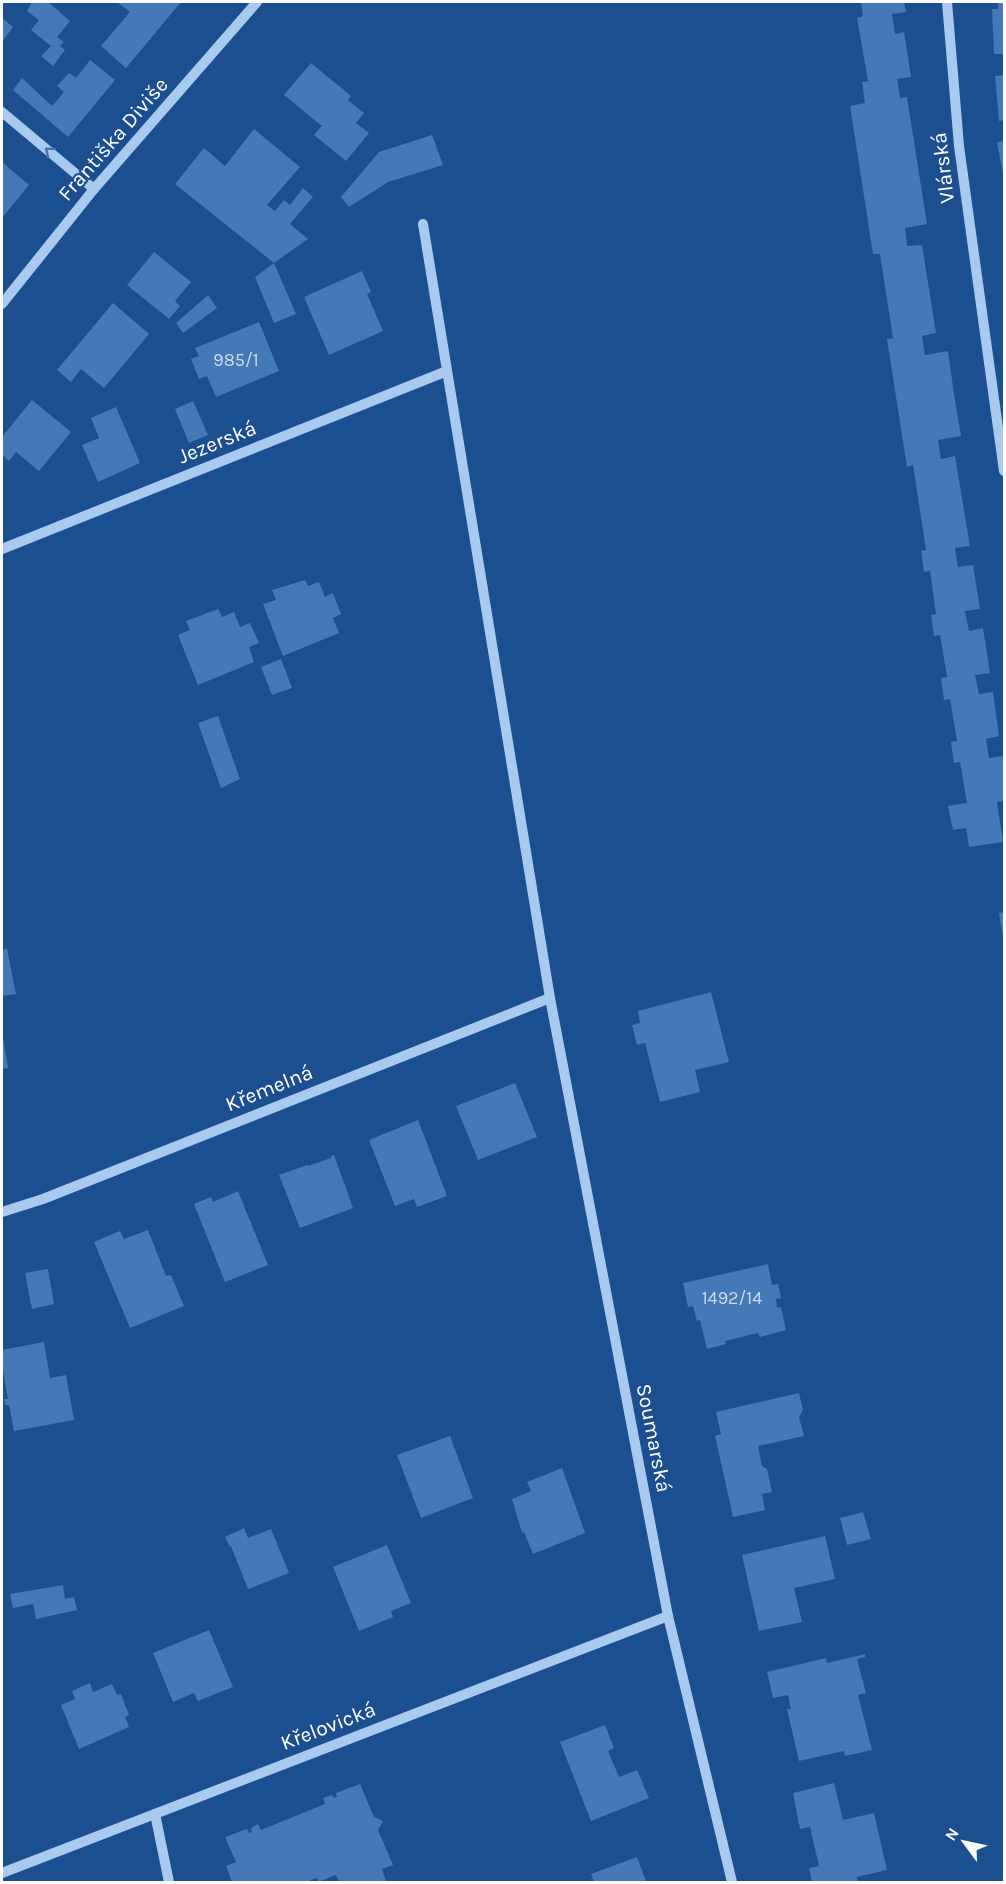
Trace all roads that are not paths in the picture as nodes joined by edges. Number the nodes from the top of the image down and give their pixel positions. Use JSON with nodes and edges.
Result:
{"nodes":[{"id":1,"x":257,"y":2,"type":"edge"},
{"id":2,"x":947,"y":2,"type":"edge"},
{"id":3,"x":2,"y":112,"type":"edge"},
{"id":4,"x":93,"y":189,"type":"junction"},
{"id":5,"x":423,"y":224,"type":"dead end"},
{"id":6,"x":2,"y":304,"type":"edge"},
{"id":7,"x":447,"y":370,"type":"junction"},
{"id":8,"x":1005,"y":471,"type":"edge"},
{"id":9,"x":2,"y":549,"type":"edge"},
{"id":10,"x":549,"y":998,"type":"junction"},
{"id":11,"x":2,"y":1212,"type":"edge"},
{"id":12,"x":668,"y":1616,"type":"junction"},
{"id":13,"x":155,"y":1814,"type":"junction"},
{"id":14,"x":2,"y":1873,"type":"edge"},
{"id":15,"x":170,"y":1882,"type":"edge"},
{"id":16,"x":732,"y":1882,"type":"edge"}],
"edges":[{"from":1,"to":4,"type":"street","name":"Františka Diviše"},
{"from":2,"to":8,"type":"street","name":"Vlárská"},
{"from":4,"to":3,"type":"street","one_way":true},
{"from":4,"to":6,"type":"street","name":"Františka Diviše"},
{"from":5,"to":7,"type":"street","name":"Soumarská"},
{"from":7,"to":9,"type":"street","name":"Jezerská"},
{"from":7,"to":10,"type":"street","name":"Soumarská"},
{"from":10,"to":11,"type":"street","name":"Křemelná"},
{"from":10,"to":12,"type":"street","name":"Soumarská"},
{"from":12,"to":13,"type":"street","name":"Křelovická"},
{"from":12,"to":16,"type":"street","name":"Soumarská"},
{"from":13,"to":14,"type":"street","name":"Křelovická"},
{"from":13,"to":15,"type":"street"}]}
